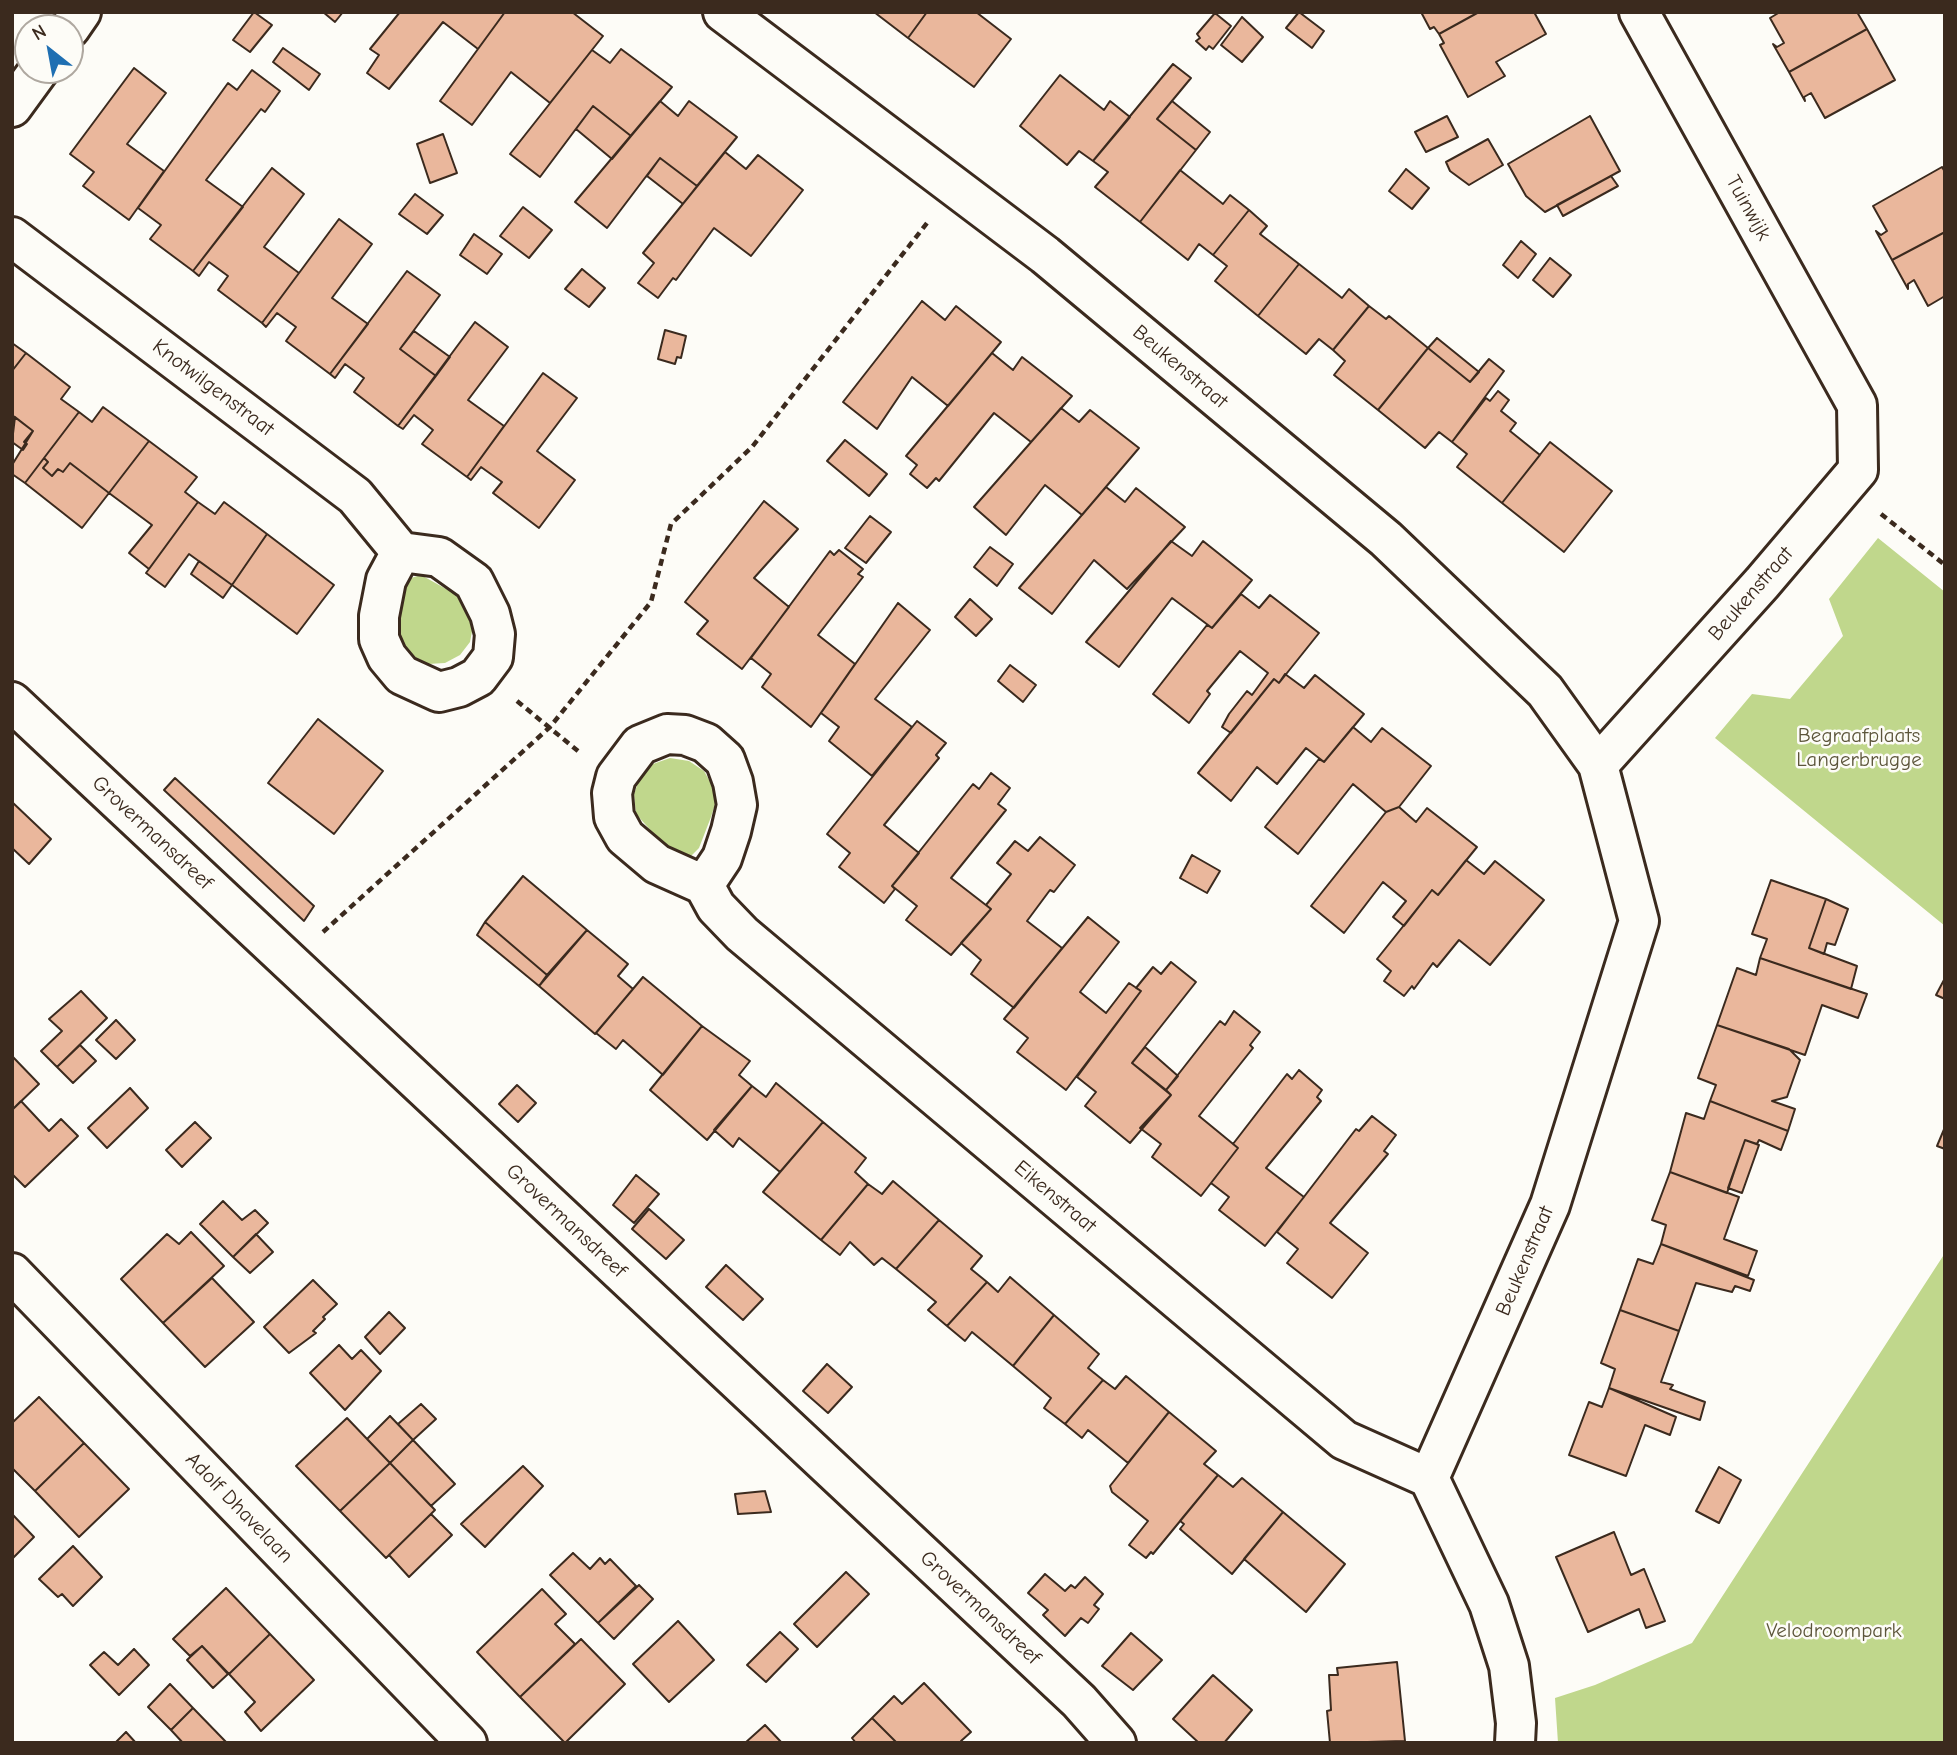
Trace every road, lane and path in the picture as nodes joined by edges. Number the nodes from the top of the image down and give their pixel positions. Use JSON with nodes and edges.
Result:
{"nodes":[{"id":1,"x":723,"y":12,"type":"edge"},
{"id":2,"x":1639,"y":12,"type":"edge"},
{"id":3,"x":29,"y":84,"type":"edge"},
{"id":4,"x":12,"y":107,"type":"edge"},
{"id":5,"x":955,"y":187,"type":"junction"},
{"id":6,"x":12,"y":237,"type":"edge"},
{"id":7,"x":1857,"y":405,"type":"joint"},
{"id":8,"x":1845,"y":485,"type":"junction"},
{"id":9,"x":401,"y":552,"type":"junction"},
{"id":10,"x":1945,"y":565,"type":"edge"},
{"id":11,"x":482,"y":672,"type":"junction"},
{"id":12,"x":12,"y":702,"type":"edge"},
{"id":13,"x":550,"y":727,"type":"junction"},
{"id":14,"x":1598,"y":765,"type":"junction"},
{"id":15,"x":616,"y":777,"type":"junction"},
{"id":16,"x":704,"y":885,"type":"junction"},
{"id":17,"x":291,"y":964,"type":"junction"},
{"id":18,"x":12,"y":1273,"type":"edge"},
{"id":19,"x":1429,"y":1478,"type":"junction"},
{"id":20,"x":467,"y":1743,"type":"edge"},
{"id":21,"x":1115,"y":1743,"type":"edge"},
{"id":22,"x":1515,"y":1743,"type":"edge"}],
"edges":[{"from":1,"to":5,"type":"street","name":"Beukenstraat"},
{"from":2,"to":7,"type":"street","name":"Tuinwijk"},
{"from":3,"to":4,"type":"street"},
{"from":5,"to":13,"type":"path"},
{"from":5,"to":14,"type":"street","name":"Beukenstraat"},
{"from":6,"to":9,"type":"street","name":"Knotwilgenstraat"},
{"from":7,"to":8,"type":"street","name":"Beukenstraat"},
{"from":8,"to":10,"type":"path"},
{"from":8,"to":14,"type":"street","name":"Beukenstraat"},
{"from":9,"to":11,"type":"street"},
{"from":9,"to":11,"type":"street"},
{"from":11,"to":13,"type":"path"},
{"from":12,"to":17,"type":"street","name":"Grovermansdreef"},
{"from":13,"to":15,"type":"path"},
{"from":13,"to":17,"type":"path"},
{"from":14,"to":19,"type":"street","name":"Beukenstraat"},
{"from":15,"to":16,"type":"street"},
{"from":15,"to":16,"type":"street"},
{"from":16,"to":19,"type":"street","name":"Eikenstraat"},
{"from":17,"to":21,"type":"street","name":"Grovermansdreef"},
{"from":18,"to":20,"type":"street","name":"Adolf Dhavelaan"},
{"from":19,"to":22,"type":"street"}]}
